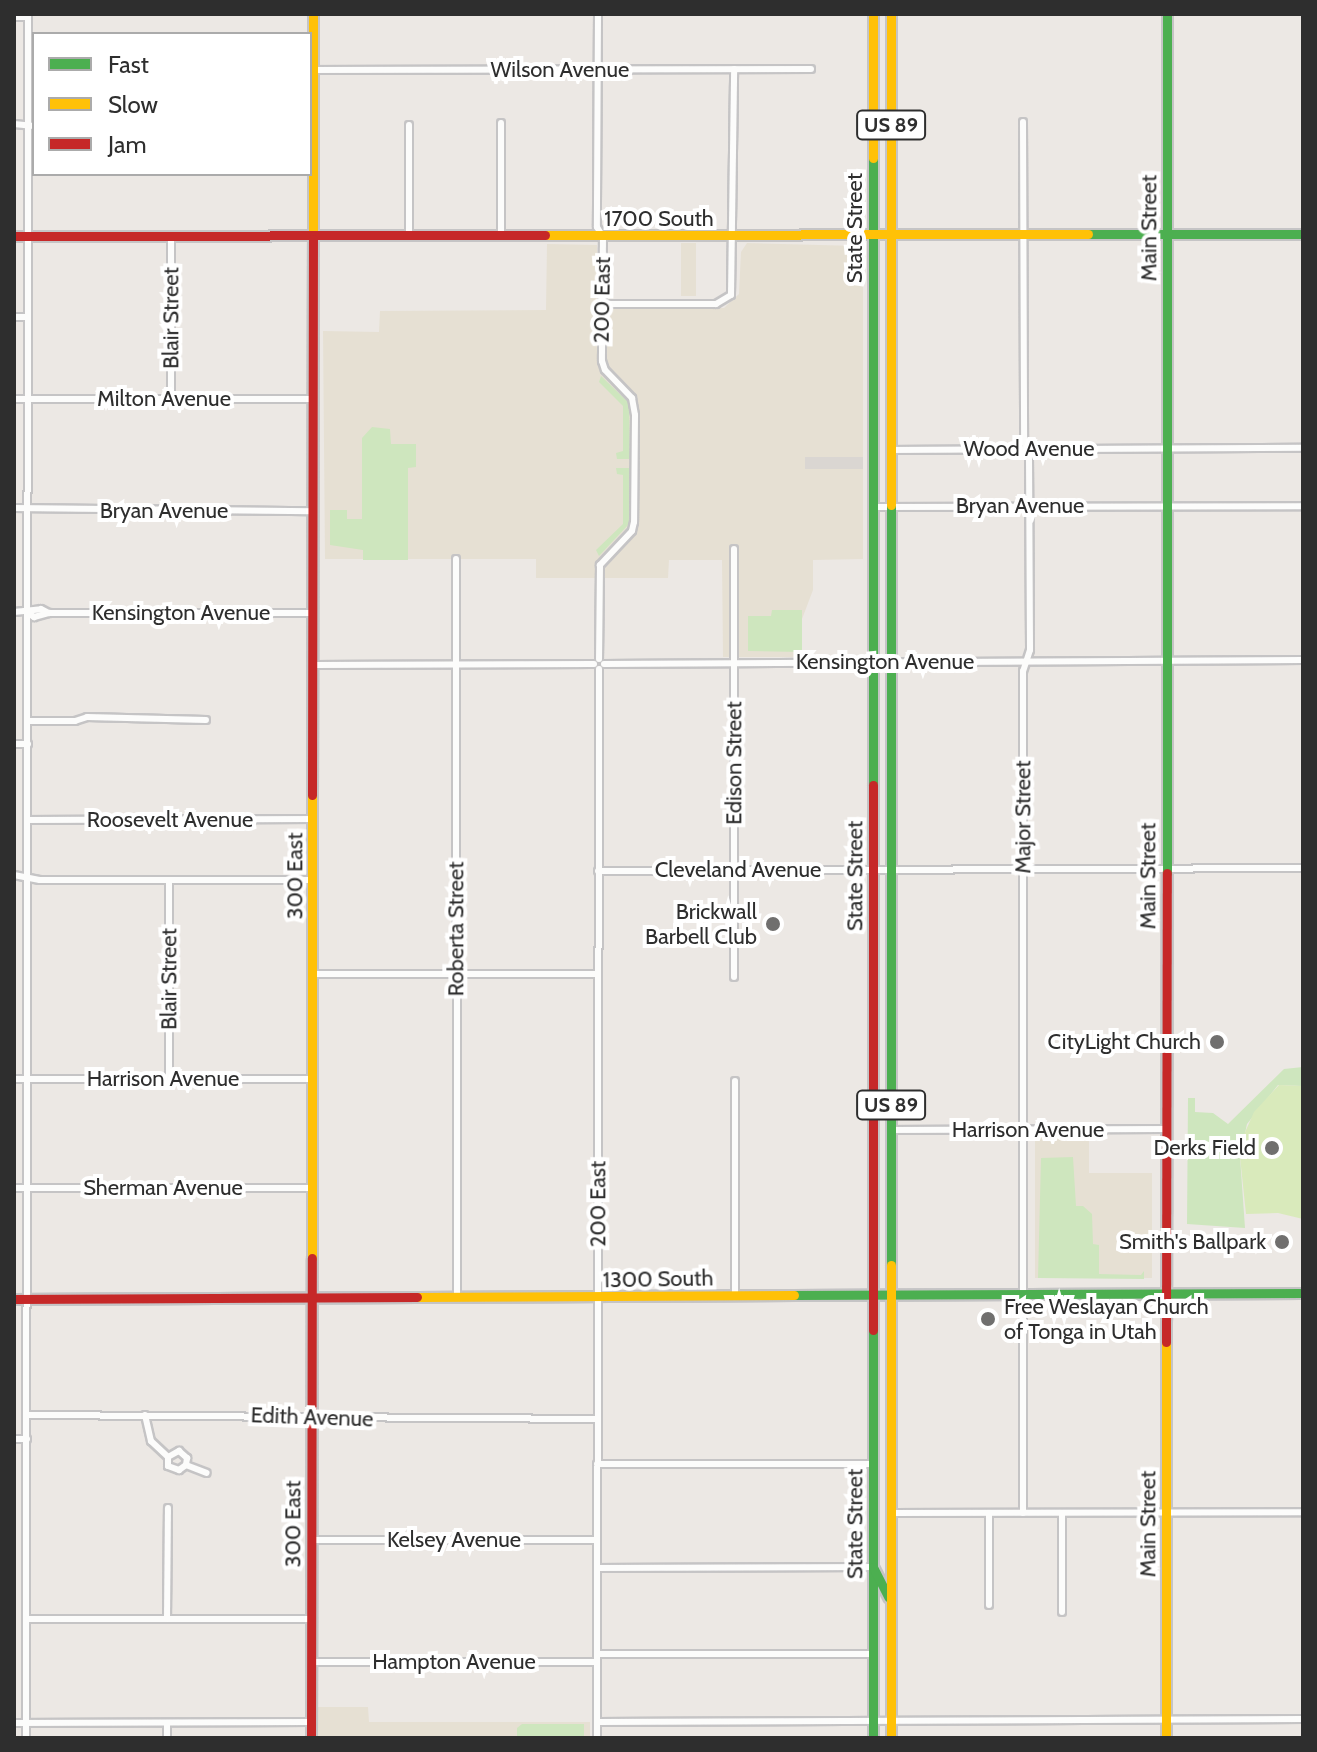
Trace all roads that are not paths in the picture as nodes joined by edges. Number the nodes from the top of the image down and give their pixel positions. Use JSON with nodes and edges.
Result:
{"nodes":[{"id":1,"x":313,"y":14,"type":"edge"},
{"id":2,"x":598,"y":14,"type":"edge"},
{"id":3,"x":873,"y":14,"type":"edge"},
{"id":4,"x":891,"y":14,"type":"edge"},
{"id":5,"x":1167,"y":14,"type":"edge"},
{"id":6,"x":28,"y":16,"type":"edge"},
{"id":7,"x":14,"y":17,"type":"edge"},
{"id":8,"x":734,"y":69,"type":"junction"},
{"id":9,"x":811,"y":69,"type":"dead end"},
{"id":10,"x":31,"y":70,"type":"edge"},
{"id":11,"x":312,"y":70,"type":"edge"},
{"id":12,"x":598,"y":70,"type":"junction"},
{"id":13,"x":1023,"y":122,"type":"dead end"},
{"id":14,"x":501,"y":123,"type":"dead end"},
{"id":15,"x":14,"y":124,"type":"edge"},
{"id":16,"x":31,"y":125,"type":"edge"},
{"id":17,"x":409,"y":125,"type":"dead end"},
{"id":18,"x":312,"y":127,"type":"edge"},
{"id":19,"x":1303,"y":234,"type":"edge"},
{"id":20,"x":1167,"y":235,"type":"junction"},
{"id":21,"x":14,"y":236,"type":"edge"},
{"id":22,"x":28,"y":236,"type":"junction"},
{"id":23,"x":171,"y":236,"type":"junction"},
{"id":24,"x":313,"y":236,"type":"junction"},
{"id":25,"x":409,"y":236,"type":"junction"},
{"id":26,"x":1024,"y":236,"type":"junction"},
{"id":27,"x":501,"y":237,"type":"junction"},
{"id":28,"x":603,"y":237,"type":"junction"},
{"id":29,"x":734,"y":237,"type":"junction"},
{"id":30,"x":873,"y":237,"type":"junction"},
{"id":31,"x":891,"y":237,"type":"junction"},
{"id":32,"x":602,"y":304,"type":"junction"},
{"id":33,"x":14,"y":317,"type":"edge"},
{"id":34,"x":27,"y":317,"type":"junction"},
{"id":35,"x":14,"y":399,"type":"edge"},
{"id":36,"x":27,"y":399,"type":"junction"},
{"id":37,"x":171,"y":399,"type":"junction"},
{"id":38,"x":313,"y":399,"type":"junction"},
{"id":39,"x":1167,"y":448,"type":"junction"},
{"id":40,"x":1303,"y":448,"type":"edge"},
{"id":41,"x":1027,"y":449,"type":"junction"},
{"id":42,"x":891,"y":450,"type":"junction"},
{"id":43,"x":1030,"y":506,"type":"junction"},
{"id":44,"x":1166,"y":506,"type":"junction"},
{"id":45,"x":1303,"y":506,"type":"edge"},
{"id":46,"x":873,"y":507,"type":"junction"},
{"id":47,"x":891,"y":507,"type":"junction"},
{"id":48,"x":14,"y":508,"type":"edge"},
{"id":49,"x":27,"y":510,"type":"junction"},
{"id":50,"x":313,"y":511,"type":"junction"},
{"id":51,"x":734,"y":549,"type":"dead end"},
{"id":52,"x":456,"y":559,"type":"dead end"},
{"id":53,"x":14,"y":612,"type":"edge"},
{"id":54,"x":27,"y":612,"type":"junction"},
{"id":55,"x":313,"y":613,"type":"junction"},
{"id":56,"x":1303,"y":660,"type":"edge"},
{"id":57,"x":1027,"y":661,"type":"junction"},
{"id":58,"x":1166,"y":661,"type":"junction"},
{"id":59,"x":873,"y":662,"type":"junction"},
{"id":60,"x":890,"y":662,"type":"junction"},
{"id":61,"x":734,"y":663,"type":"junction"},
{"id":62,"x":456,"y":664,"type":"junction"},
{"id":63,"x":599,"y":664,"type":"junction"},
{"id":64,"x":313,"y":665,"type":"junction"},
{"id":65,"x":206,"y":720,"type":"dead end"},
{"id":66,"x":28,"y":721,"type":"junction"},
{"id":67,"x":14,"y":744,"type":"edge"},
{"id":68,"x":28,"y":744,"type":"junction"},
{"id":69,"x":313,"y":819,"type":"junction"},
{"id":70,"x":28,"y":820,"type":"junction"},
{"id":71,"x":1023,"y":868,"type":"junction"},
{"id":72,"x":1166,"y":868,"type":"junction"},
{"id":73,"x":1303,"y":868,"type":"edge"},
{"id":74,"x":873,"y":869,"type":"junction"},
{"id":75,"x":891,"y":869,"type":"junction"},
{"id":76,"x":734,"y":870,"type":"junction"},
{"id":77,"x":598,"y":871,"type":"junction"},
{"id":78,"x":14,"y":875,"type":"edge"},
{"id":79,"x":27,"y":877,"type":"junction"},
{"id":80,"x":169,"y":880,"type":"junction"},
{"id":81,"x":313,"y":880,"type":"junction"},
{"id":82,"x":313,"y":974,"type":"junction"},
{"id":83,"x":456,"y":974,"type":"junction"},
{"id":84,"x":598,"y":974,"type":"junction"},
{"id":85,"x":734,"y":977,"type":"dead end"},
{"id":86,"x":14,"y":1079,"type":"edge"},
{"id":87,"x":28,"y":1079,"type":"junction"},
{"id":88,"x":169,"y":1079,"type":"junction"},
{"id":89,"x":313,"y":1079,"type":"junction"},
{"id":90,"x":735,"y":1081,"type":"dead end"},
{"id":91,"x":1166,"y":1129,"type":"junction"},
{"id":92,"x":890,"y":1130,"type":"junction"},
{"id":93,"x":1023,"y":1130,"type":"junction"},
{"id":94,"x":14,"y":1188,"type":"edge"},
{"id":95,"x":29,"y":1188,"type":"junction"},
{"id":96,"x":312,"y":1188,"type":"junction"},
{"id":97,"x":1166,"y":1293,"type":"junction"},
{"id":98,"x":1303,"y":1293,"type":"edge"},
{"id":99,"x":873,"y":1294,"type":"junction"},
{"id":100,"x":890,"y":1294,"type":"junction"},
{"id":101,"x":1022,"y":1294,"type":"junction"},
{"id":102,"x":735,"y":1296,"type":"junction"},
{"id":103,"x":311,"y":1298,"type":"junction"},
{"id":104,"x":457,"y":1298,"type":"junction"},
{"id":105,"x":597,"y":1298,"type":"junction"},
{"id":106,"x":14,"y":1299,"type":"edge"},
{"id":107,"x":27,"y":1299,"type":"junction"},
{"id":108,"x":27,"y":1415,"type":"junction"},
{"id":109,"x":145,"y":1415,"type":"junction"},
{"id":110,"x":311,"y":1417,"type":"junction"},
{"id":111,"x":597,"y":1419,"type":"junction"},
{"id":112,"x":14,"y":1439,"type":"edge"},
{"id":113,"x":27,"y":1439,"type":"junction"},
{"id":114,"x":168,"y":1457,"type":"junction"},
{"id":115,"x":597,"y":1464,"type":"junction"},
{"id":116,"x":874,"y":1464,"type":"junction"},
{"id":117,"x":186,"y":1465,"type":"junction"},
{"id":118,"x":207,"y":1473,"type":"dead end"},
{"id":119,"x":873,"y":1489,"type":"junction"},
{"id":120,"x":168,"y":1508,"type":"dead end"},
{"id":121,"x":1303,"y":1512,"type":"edge"},
{"id":122,"x":891,"y":1513,"type":"junction"},
{"id":123,"x":989,"y":1513,"type":"junction"},
{"id":124,"x":1023,"y":1513,"type":"junction"},
{"id":125,"x":1062,"y":1513,"type":"junction"},
{"id":126,"x":1166,"y":1513,"type":"junction"},
{"id":127,"x":311,"y":1540,"type":"junction"},
{"id":128,"x":597,"y":1540,"type":"junction"},
{"id":129,"x":873,"y":1567,"type":"junction"},
{"id":130,"x":597,"y":1568,"type":"junction"},
{"id":131,"x":891,"y":1603,"type":"junction"},
{"id":132,"x":989,"y":1605,"type":"dead end"},
{"id":133,"x":1062,"y":1612,"type":"dead end"},
{"id":134,"x":26,"y":1619,"type":"junction"},
{"id":135,"x":167,"y":1619,"type":"junction"},
{"id":136,"x":311,"y":1619,"type":"junction"},
{"id":137,"x":873,"y":1654,"type":"junction"},
{"id":138,"x":597,"y":1658,"type":"junction"},
{"id":139,"x":311,"y":1662,"type":"junction"},
{"id":140,"x":1303,"y":1719,"type":"edge"},
{"id":141,"x":1166,"y":1720,"type":"junction"},
{"id":142,"x":891,"y":1721,"type":"junction"},
{"id":143,"x":311,"y":1722,"type":"junction"},
{"id":144,"x":597,"y":1722,"type":"junction"},
{"id":145,"x":14,"y":1723,"type":"edge"},
{"id":146,"x":26,"y":1723,"type":"junction"},
{"id":147,"x":167,"y":1723,"type":"junction"},
{"id":148,"x":873,"y":1723,"type":"junction"},
{"id":149,"x":26,"y":1738,"type":"edge"},
{"id":150,"x":167,"y":1738,"type":"edge"},
{"id":151,"x":311,"y":1738,"type":"edge"},
{"id":152,"x":597,"y":1738,"type":"edge"},
{"id":153,"x":873,"y":1738,"type":"edge"},
{"id":154,"x":891,"y":1738,"type":"edge"},
{"id":155,"x":1166,"y":1738,"type":"edge"}],
"edges":[{"from":1,"to":11,"type":"main road","name":"300 East"},
{"from":2,"to":12,"type":"street","name":"200 East"},
{"from":3,"to":30,"type":"main road","name":"State Street","number":"US 89"},
{"from":4,"to":31,"type":"main road","name":"State Street","number":"US 89"},
{"from":5,"to":20,"type":"main road","name":"Main Street"},
{"from":6,"to":7,"type":"street"},
{"from":6,"to":10,"type":"street"},
{"from":8,"to":9,"type":"street","name":"Wilson Avenue"},
{"from":8,"to":12,"type":"street","name":"Wilson Avenue"},
{"from":8,"to":29,"type":"street"},
{"from":10,"to":16,"type":"street"},
{"from":11,"to":12,"type":"street","name":"Wilson Avenue"},
{"from":11,"to":18,"type":"main road","name":"300 East"},
{"from":12,"to":28,"type":"street","name":"200 East"},
{"from":13,"to":26,"type":"street","name":"Major Street"},
{"from":14,"to":27,"type":"street"},
{"from":15,"to":16,"type":"street"},
{"from":16,"to":22,"type":"street"},
{"from":17,"to":25,"type":"street"},
{"from":18,"to":24,"type":"main road","name":"300 East"},
{"from":19,"to":20,"type":"main road","name":"1700 South"},
{"from":20,"to":26,"type":"main road","name":"1700 South"},
{"from":20,"to":39,"type":"main road","name":"Main Street"},
{"from":21,"to":22,"type":"main road","name":"1700 South"},
{"from":22,"to":23,"type":"main road","name":"1700 South"},
{"from":22,"to":34,"type":"street"},
{"from":23,"to":24,"type":"main road","name":"1700 South"},
{"from":23,"to":37,"type":"street","name":"Blair Street"},
{"from":24,"to":25,"type":"main road","name":"1700 South"},
{"from":24,"to":38,"type":"main road","name":"300 East"},
{"from":25,"to":27,"type":"main road","name":"1700 South"},
{"from":26,"to":31,"type":"main road","name":"1700 South"},
{"from":26,"to":41,"type":"street","name":"Major Street"},
{"from":27,"to":28,"type":"main road","name":"1700 South"},
{"from":28,"to":29,"type":"main road","name":"1700 South"},
{"from":28,"to":32,"type":"street","name":"200 East"},
{"from":29,"to":30,"type":"main road","name":"1700 South"},
{"from":29,"to":32,"type":"street"},
{"from":30,"to":31,"type":"main road","name":"1700 South"},
{"from":30,"to":46,"type":"main road","name":"State Street","number":"US 89"},
{"from":31,"to":42,"type":"main road","name":"State Street","number":"US 89"},
{"from":32,"to":63,"type":"street","name":"200 East"},
{"from":33,"to":34,"type":"street"},
{"from":34,"to":36,"type":"street"},
{"from":35,"to":36,"type":"street","name":"Milton Avenue"},
{"from":36,"to":37,"type":"street","name":"Milton Avenue"},
{"from":36,"to":49,"type":"street"},
{"from":37,"to":38,"type":"street","name":"Milton Avenue"},
{"from":38,"to":50,"type":"main road","name":"300 East"},
{"from":39,"to":40,"type":"street","name":"Wood Avenue"},
{"from":39,"to":41,"type":"street","name":"Wood Avenue"},
{"from":39,"to":44,"type":"main road","name":"Main Street"},
{"from":41,"to":42,"type":"street","name":"Wood Avenue"},
{"from":41,"to":43,"type":"street","name":"Major Street"},
{"from":42,"to":47,"type":"main road","name":"State Street","number":"US 89"},
{"from":43,"to":44,"type":"street","name":"Bryan Avenue"},
{"from":43,"to":47,"type":"street","name":"Bryan Avenue"},
{"from":43,"to":57,"type":"street","name":"Major Street"},
{"from":44,"to":45,"type":"street","name":"Bryan Avenue"},
{"from":44,"to":58,"type":"main road","name":"Main Street"},
{"from":46,"to":47,"type":"street","name":"Bryan Avenue"},
{"from":46,"to":59,"type":"main road","name":"State Street","number":"US 89"},
{"from":47,"to":60,"type":"main road","name":"State Street","number":"US 89"},
{"from":48,"to":49,"type":"street","name":"Bryan Avenue"},
{"from":49,"to":50,"type":"street","name":"Bryan Avenue"},
{"from":49,"to":54,"type":"street"},
{"from":50,"to":55,"type":"main road","name":"300 East"},
{"from":51,"to":61,"type":"street","name":"Edison Street"},
{"from":52,"to":62,"type":"street","name":"Roberta Street"},
{"from":53,"to":54,"type":"street","name":"Kensington Avenue"},
{"from":54,"to":55,"type":"street","name":"Kensington Avenue"},
{"from":54,"to":66,"type":"street"},
{"from":55,"to":64,"type":"main road","name":"300 East"},
{"from":56,"to":58,"type":"street","name":"Kensington Avenue"},
{"from":57,"to":58,"type":"street","name":"Kensington Avenue"},
{"from":57,"to":60,"type":"street","name":"Kensington Avenue"},
{"from":57,"to":71,"type":"street","name":"Major Street"},
{"from":58,"to":72,"type":"main road","name":"Main Street"},
{"from":59,"to":60,"type":"street","name":"Kensington Avenue"},
{"from":59,"to":61,"type":"street","name":"Kensington Avenue"},
{"from":59,"to":74,"type":"main road","name":"State Street","number":"US 89"},
{"from":60,"to":75,"type":"main road","name":"State Street","number":"US 89"},
{"from":61,"to":63,"type":"street","name":"Kensington Avenue"},
{"from":61,"to":76,"type":"street","name":"Edison Street"},
{"from":62,"to":63,"type":"street","name":"Kensington Avenue"},
{"from":62,"to":64,"type":"street","name":"Kensington Avenue"},
{"from":62,"to":83,"type":"street","name":"Roberta Street"},
{"from":63,"to":77,"type":"street","name":"200 East"},
{"from":64,"to":69,"type":"main road","name":"300 East"},
{"from":65,"to":66,"type":"street"},
{"from":66,"to":68,"type":"street"},
{"from":67,"to":68,"type":"street"},
{"from":68,"to":70,"type":"street"},
{"from":69,"to":70,"type":"street","name":"Roosevelt Avenue"},
{"from":69,"to":81,"type":"main road","name":"300 East"},
{"from":70,"to":79,"type":"street"},
{"from":71,"to":72,"type":"street","name":"Cleveland Avenue"},
{"from":71,"to":75,"type":"street","name":"Cleveland Avenue"},
{"from":71,"to":93,"type":"street","name":"Major Street"},
{"from":72,"to":73,"type":"street","name":"Cleveland Avenue"},
{"from":72,"to":91,"type":"main road","name":"Main Street"},
{"from":74,"to":75,"type":"street","name":"Cleveland Avenue"},
{"from":74,"to":76,"type":"street","name":"Cleveland Avenue"},
{"from":74,"to":99,"type":"main road","name":"State Street","number":"US 89"},
{"from":75,"to":92,"type":"main road","name":"State Street","number":"US 89"},
{"from":76,"to":77,"type":"street","name":"Cleveland Avenue"},
{"from":76,"to":85,"type":"street","name":"Edison Street"},
{"from":77,"to":84,"type":"street","name":"200 East"},
{"from":78,"to":79,"type":"street"},
{"from":79,"to":80,"type":"street"},
{"from":79,"to":87,"type":"street"},
{"from":80,"to":81,"type":"street"},
{"from":80,"to":88,"type":"street","name":"Blair Street"},
{"from":81,"to":82,"type":"main road","name":"300 East"},
{"from":82,"to":83,"type":"street"},
{"from":82,"to":89,"type":"main road","name":"300 East"},
{"from":83,"to":84,"type":"street"},
{"from":83,"to":104,"type":"street","name":"Roberta Street"},
{"from":84,"to":105,"type":"street","name":"200 East"},
{"from":86,"to":87,"type":"street","name":"Harrison Avenue"},
{"from":87,"to":88,"type":"street","name":"Harrison Avenue"},
{"from":87,"to":95,"type":"street"},
{"from":88,"to":89,"type":"street","name":"Harrison Avenue"},
{"from":89,"to":96,"type":"main road","name":"300 East"},
{"from":90,"to":102,"type":"street"},
{"from":91,"to":93,"type":"street","name":"Harrison Avenue"},
{"from":91,"to":97,"type":"main road","name":"Main Street"},
{"from":92,"to":93,"type":"street","name":"Harrison Avenue"},
{"from":92,"to":100,"type":"main road","name":"State Street","number":"US 89"},
{"from":93,"to":101,"type":"street","name":"Major Street"},
{"from":94,"to":95,"type":"street","name":"Sherman Avenue"},
{"from":95,"to":96,"type":"street","name":"Sherman Avenue"},
{"from":95,"to":107,"type":"street"},
{"from":96,"to":103,"type":"main road","name":"300 East"},
{"from":97,"to":98,"type":"main road","name":"1300 South"},
{"from":97,"to":101,"type":"main road","name":"1300 South"},
{"from":97,"to":126,"type":"main road","name":"Main Street"},
{"from":99,"to":100,"type":"main road","name":"1300 South"},
{"from":99,"to":102,"type":"main road","name":"1300 South"},
{"from":99,"to":116,"type":"main road","name":"State Street","number":"US 89"},
{"from":100,"to":101,"type":"main road","name":"1300 South"},
{"from":100,"to":122,"type":"main road","name":"State Street","number":"US 89"},
{"from":101,"to":124,"type":"street","name":"Major Street"},
{"from":102,"to":105,"type":"main road","name":"1300 South"},
{"from":103,"to":104,"type":"main road","name":"1300 South"},
{"from":103,"to":107,"type":"main road","name":"1300 South"},
{"from":103,"to":110,"type":"main road","name":"300 East"},
{"from":104,"to":105,"type":"main road","name":"1300 South"},
{"from":105,"to":111,"type":"street","name":"200 East"},
{"from":106,"to":107,"type":"main road","name":"1300 South"},
{"from":107,"to":108,"type":"street"},
{"from":108,"to":109,"type":"street","name":"Edith Avenue"},
{"from":108,"to":113,"type":"street"},
{"from":109,"to":110,"type":"street","name":"Edith Avenue"},
{"from":109,"to":114,"type":"street"},
{"from":110,"to":111,"type":"street","name":"Edith Avenue"},
{"from":110,"to":127,"type":"main road","name":"300 East"},
{"from":111,"to":115,"type":"street","name":"200 East"},
{"from":112,"to":113,"type":"street"},
{"from":113,"to":134,"type":"street"},
{"from":114,"to":117,"type":"street"},
{"from":114,"to":117,"type":"street"},
{"from":115,"to":116,"type":"street"},
{"from":115,"to":128,"type":"street","name":"200 East"},
{"from":116,"to":119,"type":"main road","name":"State Street","number":"US 89"},
{"from":117,"to":118,"type":"street"},
{"from":119,"to":122,"type":"main road"},
{"from":119,"to":129,"type":"main road","name":"State Street","number":"US 89"},
{"from":120,"to":135,"type":"street"},
{"from":121,"to":126,"type":"street"},
{"from":122,"to":123,"type":"street"},
{"from":122,"to":131,"type":"main road","name":"State Street","number":"US 89"},
{"from":123,"to":124,"type":"street"},
{"from":123,"to":132,"type":"street"},
{"from":124,"to":125,"type":"street"},
{"from":125,"to":126,"type":"street"},
{"from":125,"to":133,"type":"street"},
{"from":126,"to":141,"type":"main road","name":"Main Street"},
{"from":127,"to":128,"type":"street","name":"Kelsey Avenue"},
{"from":127,"to":136,"type":"main road","name":"300 East"},
{"from":128,"to":130,"type":"street","name":"200 East"},
{"from":129,"to":130,"type":"street"},
{"from":129,"to":131,"type":"main road"},
{"from":129,"to":137,"type":"main road","name":"State Street","number":"US 89"},
{"from":130,"to":138,"type":"street","name":"200 East"},
{"from":131,"to":142,"type":"main road","name":"State Street","number":"US 89"},
{"from":134,"to":135,"type":"street"},
{"from":134,"to":146,"type":"street"},
{"from":135,"to":136,"type":"street"},
{"from":136,"to":139,"type":"main road","name":"300 East"},
{"from":137,"to":138,"type":"street","name":"Hampton Avenue"},
{"from":137,"to":148,"type":"main road","name":"State Street","number":"US 89"},
{"from":138,"to":139,"type":"street","name":"Hampton Avenue"},
{"from":138,"to":144,"type":"street","name":"200 East"},
{"from":139,"to":143,"type":"main road","name":"300 East"},
{"from":140,"to":141,"type":"street"},
{"from":141,"to":142,"type":"street"},
{"from":141,"to":155,"type":"main road","name":"Main Street"},
{"from":142,"to":148,"type":"street"},
{"from":142,"to":154,"type":"main road","name":"State Street","number":"US 89"},
{"from":143,"to":147,"type":"street"},
{"from":143,"to":151,"type":"main road","name":"300 East"},
{"from":144,"to":148,"type":"street"},
{"from":144,"to":152,"type":"street","name":"200 East"},
{"from":145,"to":146,"type":"street"},
{"from":146,"to":147,"type":"street"},
{"from":146,"to":149,"type":"street"},
{"from":147,"to":150,"type":"street"},
{"from":148,"to":153,"type":"main road","name":"State Street","number":"US 89"}]}
